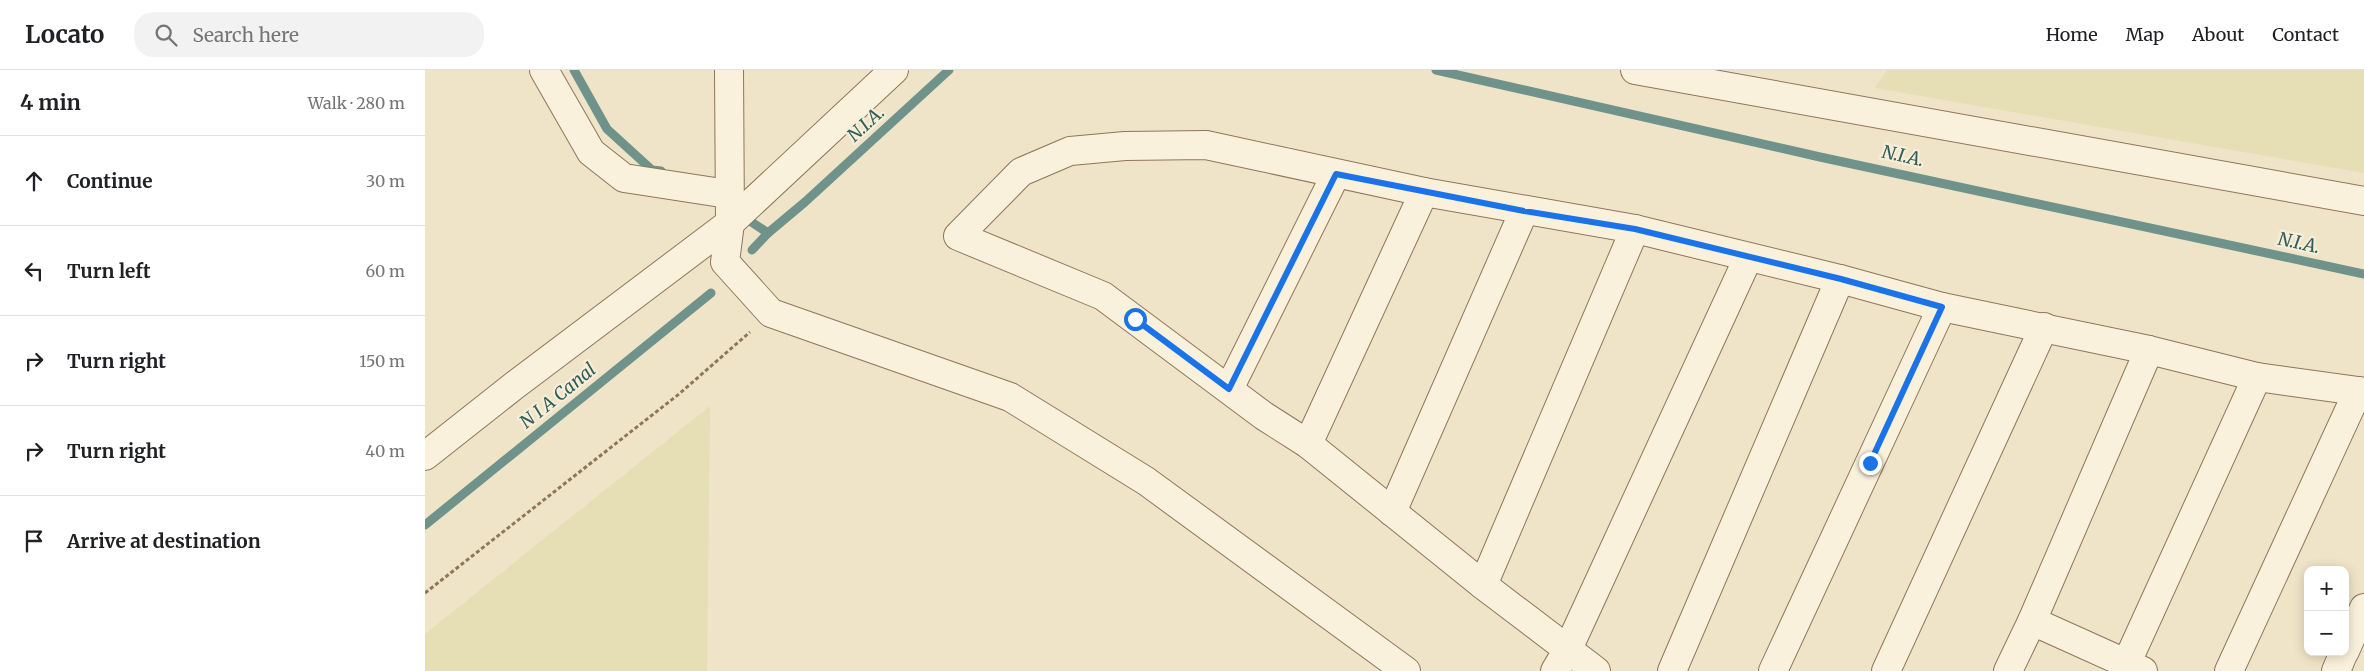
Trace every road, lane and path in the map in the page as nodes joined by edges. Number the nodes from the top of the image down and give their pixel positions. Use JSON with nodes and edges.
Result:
{"nodes":[{"id":1,"x":544,"y":70,"type":"edge"},
{"id":2,"x":729,"y":70,"type":"edge"},
{"id":3,"x":894,"y":70,"type":"edge"},
{"id":4,"x":1635,"y":70,"type":"edge"},
{"id":5,"x":1336,"y":174,"type":"junction"},
{"id":6,"x":1423,"y":192,"type":"junction"},
{"id":7,"x":729,"y":194,"type":"junction"},
{"id":8,"x":2364,"y":201,"type":"edge"},
{"id":9,"x":1524,"y":211,"type":"junction"},
{"id":10,"x":730,"y":223,"type":"junction"},
{"id":11,"x":1635,"y":229,"type":"junction"},
{"id":12,"x":1747,"y":258,"type":"junction"},
{"id":13,"x":1841,"y":279,"type":"junction"},
{"id":14,"x":1942,"y":307,"type":"junction"},
{"id":15,"x":771,"y":313,"type":"junction"},
{"id":16,"x":2044,"y":327,"type":"junction"},
{"id":17,"x":2149,"y":350,"type":"junction"},
{"id":18,"x":2257,"y":377,"type":"junction"},
{"id":19,"x":1229,"y":389,"type":"junction"},
{"id":20,"x":2361,"y":391,"type":"edge"},
{"id":21,"x":1308,"y":444,"type":"junction"},
{"id":22,"x":425,"y":456,"type":"edge"},
{"id":23,"x":1392,"y":512,"type":"junction"},
{"id":24,"x":1483,"y":585,"type":"junction"},
{"id":25,"x":425,"y":593,"type":"edge"},
{"id":26,"x":2364,"y":608,"type":"edge"},
{"id":27,"x":2032,"y":621,"type":"junction"},
{"id":28,"x":2349,"y":642,"type":"edge"},
{"id":29,"x":2343,"y":656,"type":"edge"},
{"id":30,"x":1561,"y":660,"type":"edge"},
{"id":31,"x":2131,"y":668,"type":"edge"},
{"id":32,"x":1406,"y":671,"type":"edge"},
{"id":33,"x":1596,"y":671,"type":"edge"},
{"id":34,"x":1671,"y":671,"type":"edge"},
{"id":35,"x":1773,"y":671,"type":"edge"},
{"id":36,"x":1886,"y":671,"type":"edge"},
{"id":37,"x":2008,"y":671,"type":"edge"},
{"id":38,"x":2229,"y":671,"type":"edge"},
{"id":39,"x":2336,"y":671,"type":"edge"}],
"edges":[{"from":1,"to":7,"type":"street"},
{"from":2,"to":7,"type":"street"},
{"from":3,"to":10,"type":"street"},
{"from":4,"to":8,"type":"street"},
{"from":5,"to":6,"type":"street"},
{"from":5,"to":19,"type":"street"},
{"from":5,"to":19,"type":"street"},
{"from":6,"to":9,"type":"street"},
{"from":6,"to":21,"type":"street"},
{"from":7,"to":10,"type":"street"},
{"from":9,"to":11,"type":"street"},
{"from":9,"to":23,"type":"street"},
{"from":10,"to":15,"type":"street"},
{"from":10,"to":22,"type":"street"},
{"from":11,"to":12,"type":"street"},
{"from":11,"to":24,"type":"street"},
{"from":12,"to":13,"type":"street"},
{"from":12,"to":30,"type":"street"},
{"from":13,"to":14,"type":"street"},
{"from":13,"to":34,"type":"street"},
{"from":14,"to":16,"type":"street"},
{"from":14,"to":35,"type":"street"},
{"from":15,"to":25,"type":"path"},
{"from":15,"to":32,"type":"street"},
{"from":16,"to":17,"type":"street"},
{"from":16,"to":36,"type":"street"},
{"from":17,"to":18,"type":"street"},
{"from":17,"to":27,"type":"street"},
{"from":18,"to":20,"type":"street"},
{"from":18,"to":31,"type":"street"},
{"from":19,"to":21,"type":"street"},
{"from":20,"to":38,"type":"street"},
{"from":21,"to":23,"type":"street"},
{"from":23,"to":24,"type":"street"},
{"from":24,"to":30,"type":"street"},
{"from":26,"to":28,"type":"street"},
{"from":27,"to":31,"type":"street"},
{"from":27,"to":37,"type":"street"},
{"from":29,"to":39,"type":"street"},
{"from":30,"to":33,"type":"street"}]}
